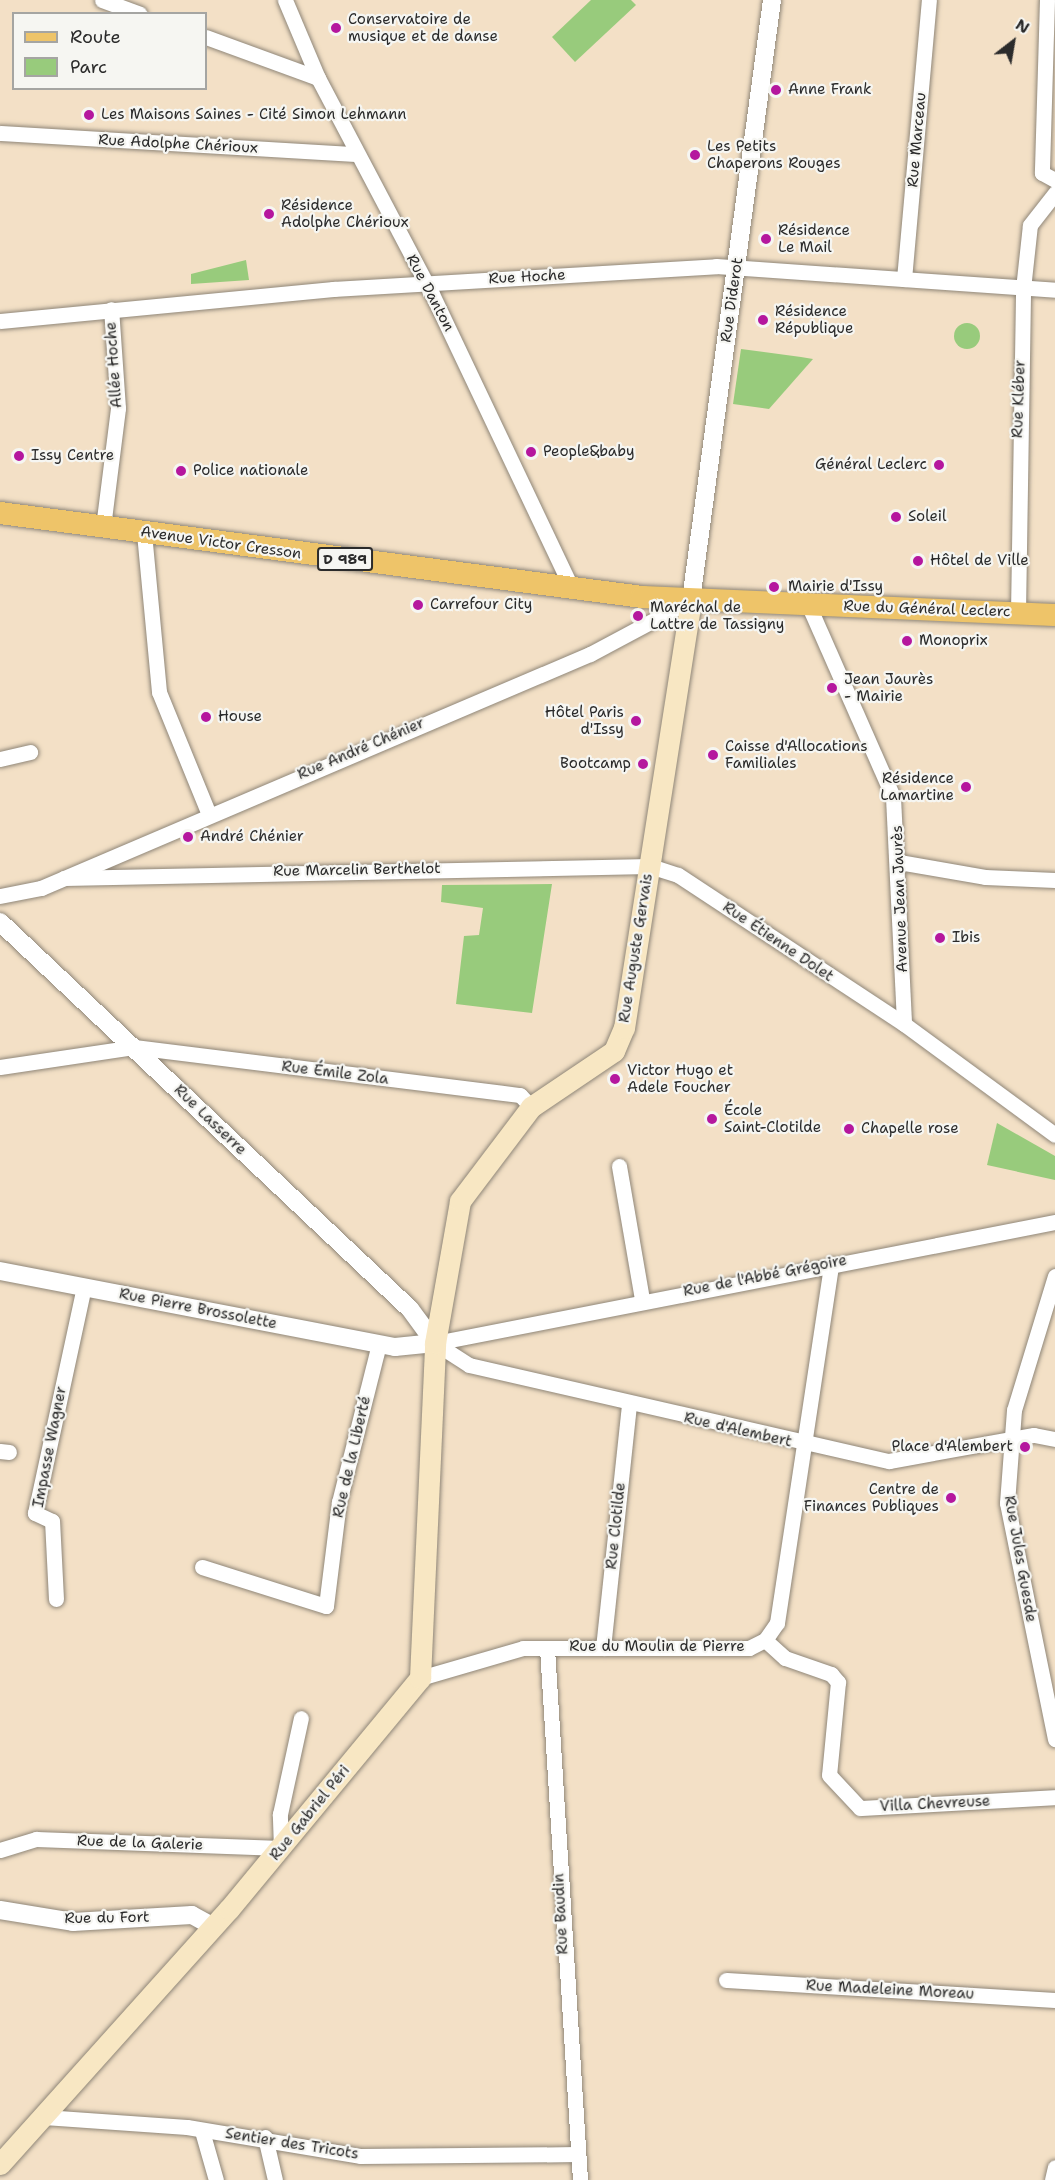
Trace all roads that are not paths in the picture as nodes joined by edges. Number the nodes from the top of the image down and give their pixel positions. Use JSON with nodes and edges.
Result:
{"nodes":[{"id":1,"x":102,"y":0,"type":"edge"},
{"id":2,"x":285,"y":0,"type":"edge"},
{"id":3,"x":772,"y":0,"type":"edge"},
{"id":4,"x":929,"y":0,"type":"edge"},
{"id":5,"x":1047,"y":0,"type":"edge"},
{"id":6,"x":135,"y":12,"type":"edge"},
{"id":7,"x":207,"y":37,"type":"edge"},
{"id":8,"x":318,"y":78,"type":"junction"},
{"id":9,"x":0,"y":133,"type":"edge"},
{"id":10,"x":356,"y":154,"type":"junction"},
{"id":11,"x":1055,"y":180,"type":"edge"},
{"id":12,"x":1055,"y":193,"type":"edge"},
{"id":13,"x":735,"y":267,"type":"junction"},
{"id":14,"x":904,"y":279,"type":"junction"},
{"id":15,"x":426,"y":283,"type":"junction"},
{"id":16,"x":1023,"y":289,"type":"junction"},
{"id":17,"x":1055,"y":290,"type":"edge"},
{"id":18,"x":111,"y":309,"type":"junction"},
{"id":19,"x":0,"y":321,"type":"edge"},
{"id":20,"x":0,"y":513,"type":"edge"},
{"id":21,"x":103,"y":527,"type":"junction"},
{"id":22,"x":144,"y":532,"type":"junction"},
{"id":23,"x":572,"y":589,"type":"junction"},
{"id":24,"x":691,"y":600,"type":"junction"},
{"id":25,"x":808,"y":604,"type":"junction"},
{"id":26,"x":1018,"y":613,"type":"junction"},
{"id":27,"x":1055,"y":615,"type":"edge"},
{"id":28,"x":30,"y":752,"type":"dead end"},
{"id":29,"x":0,"y":759,"type":"edge"},
{"id":30,"x":208,"y":813,"type":"junction"},
{"id":31,"x":899,"y":861,"type":"junction"},
{"id":32,"x":650,"y":866,"type":"junction"},
{"id":33,"x":64,"y":878,"type":"junction"},
{"id":34,"x":1055,"y":880,"type":"edge"},
{"id":35,"x":0,"y":896,"type":"edge"},
{"id":36,"x":5,"y":927,"type":"edge"},
{"id":37,"x":904,"y":1024,"type":"junction"},
{"id":38,"x":134,"y":1047,"type":"junction"},
{"id":39,"x":0,"y":1066,"type":"edge"},
{"id":40,"x":531,"y":1107,"type":"junction"},
{"id":41,"x":1055,"y":1135,"type":"edge"},
{"id":42,"x":620,"y":1166,"type":"dead end"},
{"id":43,"x":1055,"y":1222,"type":"edge"},
{"id":44,"x":831,"y":1264,"type":"junction"},
{"id":45,"x":0,"y":1271,"type":"edge"},
{"id":46,"x":1055,"y":1276,"type":"edge"},
{"id":47,"x":84,"y":1287,"type":"junction"},
{"id":48,"x":642,"y":1299,"type":"junction"},
{"id":49,"x":435,"y":1343,"type":"junction"},
{"id":50,"x":387,"y":1345,"type":"junction"},
{"id":51,"x":629,"y":1404,"type":"junction"},
{"id":52,"x":1055,"y":1439,"type":"edge"},
{"id":53,"x":1010,"y":1440,"type":"junction"},
{"id":54,"x":804,"y":1445,"type":"junction"},
{"id":55,"x":202,"y":1567,"type":"dead end"},
{"id":56,"x":56,"y":1599,"type":"dead end"},
{"id":57,"x":765,"y":1640,"type":"junction"},
{"id":58,"x":547,"y":1648,"type":"junction"},
{"id":59,"x":603,"y":1648,"type":"junction"},
{"id":60,"x":420,"y":1678,"type":"junction"},
{"id":61,"x":301,"y":1718,"type":"dead end"},
{"id":62,"x":1055,"y":1739,"type":"edge"},
{"id":63,"x":1055,"y":1797,"type":"edge"},
{"id":64,"x":281,"y":1848,"type":"junction"},
{"id":65,"x":0,"y":1850,"type":"edge"},
{"id":66,"x":0,"y":1910,"type":"edge"},
{"id":67,"x":212,"y":1926,"type":"junction"},
{"id":68,"x":726,"y":1980,"type":"dead end"},
{"id":69,"x":1055,"y":2000,"type":"edge"},
{"id":70,"x":44,"y":2117,"type":"junction"},
{"id":71,"x":202,"y":2131,"type":"junction"},
{"id":72,"x":265,"y":2137,"type":"junction"},
{"id":73,"x":577,"y":2154,"type":"junction"},
{"id":74,"x":0,"y":2164,"type":"edge"},
{"id":75,"x":1055,"y":2167,"type":"edge"},
{"id":76,"x":216,"y":2180,"type":"edge"},
{"id":77,"x":275,"y":2180,"type":"edge"},
{"id":78,"x":580,"y":2180,"type":"edge"},
{"id":79,"x":1052,"y":2180,"type":"edge"}],
"edges":[{"from":1,"to":6,"type":"street"},
{"from":2,"to":8,"type":"street","name":"Rue Danton"},
{"from":3,"to":13,"type":"street","name":"Rue Diderot"},
{"from":4,"to":14,"type":"street","name":"Rue Marceau"},
{"from":5,"to":11,"type":"street"},
{"from":7,"to":8,"type":"street"},
{"from":8,"to":10,"type":"street","name":"Rue Danton"},
{"from":9,"to":10,"type":"street","name":"Rue Adolphe Chérioux"},
{"from":10,"to":15,"type":"street","name":"Rue Danton"},
{"from":12,"to":16,"type":"street","name":"Rue Kléber"},
{"from":13,"to":14,"type":"street","name":"Rue Hoche"},
{"from":13,"to":15,"type":"street","name":"Rue Hoche"},
{"from":13,"to":24,"type":"street","name":"Rue Diderot"},
{"from":14,"to":16,"type":"street","name":"Rue Hoche"},
{"from":15,"to":18,"type":"street","name":"Rue Hoche"},
{"from":15,"to":23,"type":"street","name":"Rue Danton"},
{"from":16,"to":17,"type":"street","name":"Rue Hoche"},
{"from":16,"to":26,"type":"street","name":"Rue Kléber"},
{"from":18,"to":19,"type":"street","name":"Rue Hoche"},
{"from":18,"to":21,"type":"street","name":"Allée Hoche"},
{"from":20,"to":21,"type":"main road","name":"Avenue Victor Cresson","number":"D 989"},
{"from":21,"to":22,"type":"main road","name":"Avenue Victor Cresson","number":"D 989"},
{"from":22,"to":23,"type":"main road","name":"Avenue Victor Cresson","number":"D 989"},
{"from":22,"to":30,"type":"street"},
{"from":23,"to":24,"type":"main road","name":"Avenue Victor Cresson","number":"D 989"},
{"from":24,"to":25,"type":"main road","name":"Rue du Général Leclerc","number":"D 989"},
{"from":24,"to":30,"type":"street","name":"Rue André Chénier"},
{"from":24,"to":32,"type":"main road","name":"Rue Auguste Gervais"},
{"from":25,"to":26,"type":"main road","name":"Rue du Général Leclerc","number":"D 989"},
{"from":25,"to":31,"type":"street","name":"Avenue Jean Jaurès"},
{"from":26,"to":27,"type":"main road","name":"Rue du Général Leclerc","number":"D 989"},
{"from":28,"to":29,"type":"street"},
{"from":30,"to":33,"type":"street","name":"Rue André Chénier"},
{"from":31,"to":34,"type":"street"},
{"from":31,"to":37,"type":"street","name":"Avenue Jean Jaurès"},
{"from":32,"to":33,"type":"street","name":"Rue Marcelin Berthelot"},
{"from":32,"to":37,"type":"street","name":"Rue Étienne Dolet"},
{"from":32,"to":40,"type":"main road","name":"Rue Auguste Gervais"},
{"from":33,"to":35,"type":"street","name":"Rue André Chénier"},
{"from":36,"to":38,"type":"street","name":"Rue Lasserre"},
{"from":37,"to":41,"type":"street"},
{"from":38,"to":39,"type":"street","name":"Rue Émile Zola"},
{"from":38,"to":40,"type":"street","name":"Rue Émile Zola"},
{"from":38,"to":49,"type":"street","name":"Rue Lasserre"},
{"from":40,"to":49,"type":"main road","name":"Rue Auguste Gervais"},
{"from":42,"to":48,"type":"street"},
{"from":43,"to":44,"type":"street","name":"Rue de l'Abbé Grégoire"},
{"from":44,"to":48,"type":"street","name":"Rue de l'Abbé Grégoire"},
{"from":44,"to":54,"type":"street","name":"Rue du Moulin de Pierre"},
{"from":45,"to":47,"type":"street","name":"Rue Pierre Brossolette"},
{"from":46,"to":53,"type":"street","name":"Rue Jules Guesde"},
{"from":47,"to":50,"type":"street","name":"Rue Pierre Brossolette"},
{"from":47,"to":56,"type":"street","name":"Impasse Wagner"},
{"from":48,"to":49,"type":"street","name":"Rue de l'Abbé Grégoire"},
{"from":49,"to":50,"type":"street","name":"Rue Pierre Brossolette"},
{"from":49,"to":51,"type":"street","name":"Rue d'Alembert"},
{"from":49,"to":60,"type":"main road","name":"Rue Auguste Gervais"},
{"from":50,"to":55,"type":"street","name":"Rue de la Liberté"},
{"from":51,"to":54,"type":"street","name":"Rue d'Alembert"},
{"from":51,"to":59,"type":"street","name":"Rue Clotilde"},
{"from":52,"to":53,"type":"street","name":"Rue d'Alembert"},
{"from":53,"to":54,"type":"street","name":"Rue d'Alembert"},
{"from":53,"to":62,"type":"street","name":"Rue Jules Guesde"},
{"from":54,"to":57,"type":"street","name":"Rue du Moulin de Pierre"},
{"from":57,"to":59,"type":"street","name":"Rue du Moulin de Pierre"},
{"from":57,"to":63,"type":"street","name":"Villa Chevreuse"},
{"from":58,"to":59,"type":"street","name":"Rue du Moulin de Pierre"},
{"from":58,"to":60,"type":"street","name":"Rue du Moulin de Pierre"},
{"from":58,"to":73,"type":"street","name":"Rue Baudin"},
{"from":60,"to":64,"type":"main road","name":"Rue Gabriel Péri"},
{"from":61,"to":64,"type":"street"},
{"from":64,"to":65,"type":"street","name":"Rue de la Galerie"},
{"from":64,"to":67,"type":"main road","name":"Rue Gabriel Péri"},
{"from":66,"to":67,"type":"street","name":"Rue du Fort"},
{"from":67,"to":70,"type":"main road","name":"Rue Gabriel Péri"},
{"from":68,"to":69,"type":"street","name":"Rue Madeleine Moreau"},
{"from":70,"to":71,"type":"street","name":"Sentier des Tricots"},
{"from":70,"to":74,"type":"main road","name":"Rue Gabriel Péri"},
{"from":71,"to":72,"type":"street","name":"Sentier des Tricots"},
{"from":71,"to":76,"type":"street"},
{"from":72,"to":73,"type":"street","name":"Sentier des Tricots"},
{"from":72,"to":77,"type":"street"},
{"from":73,"to":78,"type":"street","name":"Rue Baudin"},
{"from":75,"to":79,"type":"street"}]}
